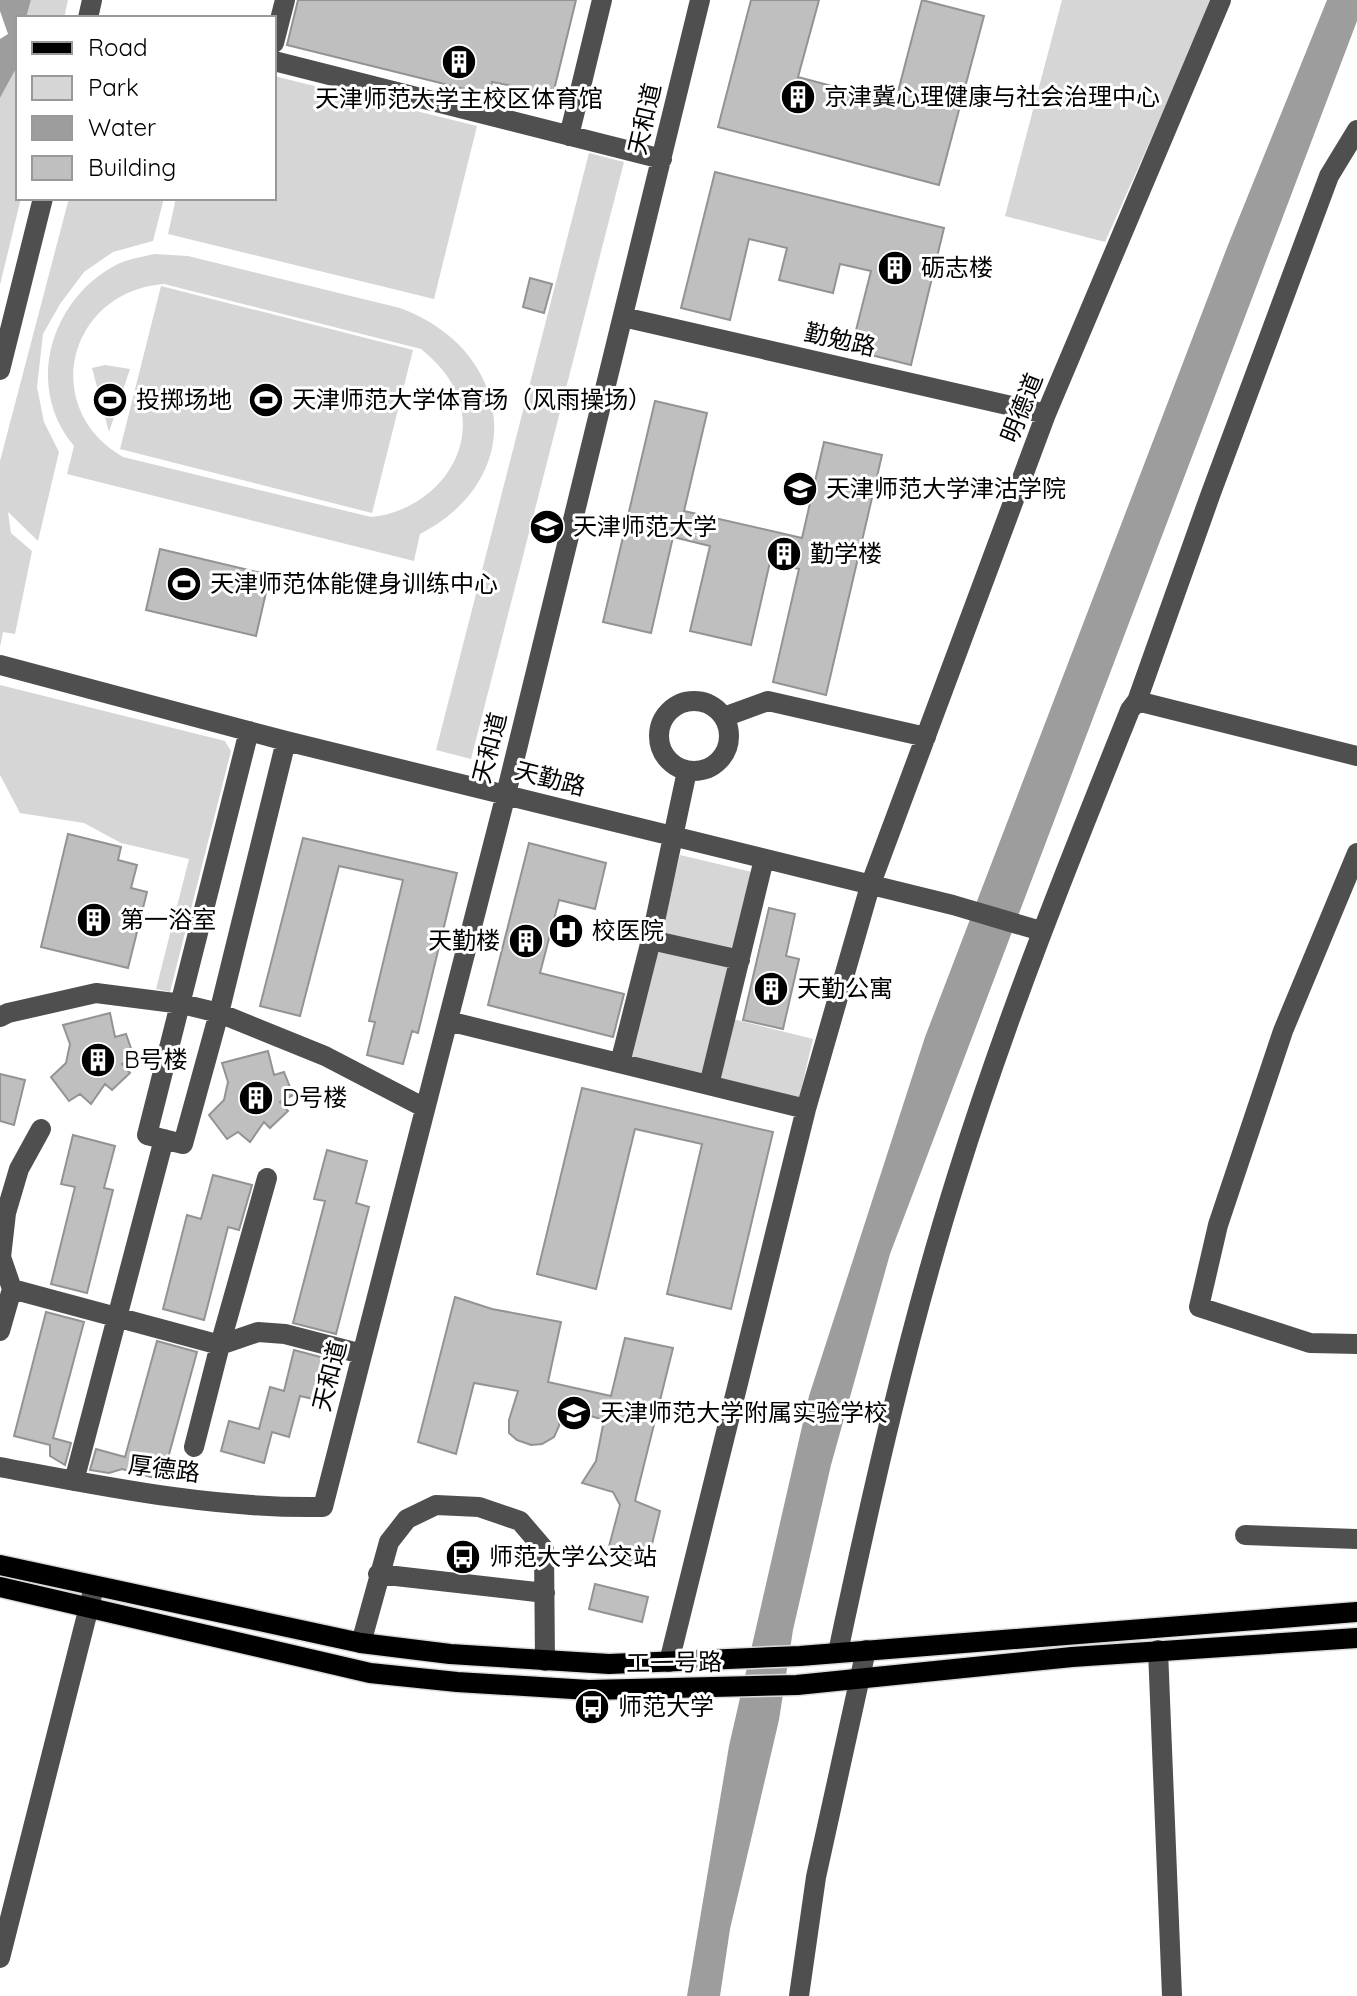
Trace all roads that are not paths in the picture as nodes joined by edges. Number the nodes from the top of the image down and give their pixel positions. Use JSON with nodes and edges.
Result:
{"nodes":[{"id":1,"x":285,"y":0,"type":"edge"},
{"id":2,"x":602,"y":0,"type":"edge"},
{"id":3,"x":700,"y":0,"type":"edge"},
{"id":4,"x":1221,"y":0,"type":"edge"},
{"id":5,"x":276,"y":35,"type":"edge"},
{"id":6,"x":276,"y":62,"type":"edge"},
{"id":7,"x":1357,"y":130,"type":"edge"},
{"id":8,"x":569,"y":136,"type":"junction"},
{"id":9,"x":662,"y":159,"type":"junction"},
{"id":10,"x":42,"y":200,"type":"edge"},
{"id":11,"x":623,"y":317,"type":"junction"},
{"id":12,"x":0,"y":370,"type":"edge"},
{"id":13,"x":1046,"y":414,"type":"junction"},
{"id":14,"x":0,"y":665,"type":"edge"},
{"id":15,"x":1137,"y":701,"type":"junction"},
{"id":16,"x":724,"y":717,"type":"junction"},
{"id":17,"x":249,"y":731,"type":"junction"},
{"id":18,"x":926,"y":737,"type":"junction"},
{"id":19,"x":286,"y":741,"type":"junction"},
{"id":20,"x":1357,"y":756,"type":"edge"},
{"id":21,"x":687,"y":771,"type":"junction"},
{"id":22,"x":506,"y":794,"type":"junction"},
{"id":23,"x":674,"y":836,"type":"junction"},
{"id":24,"x":1357,"y":853,"type":"edge"},
{"id":25,"x":764,"y":859,"type":"junction"},
{"id":26,"x":870,"y":886,"type":"junction"},
{"id":27,"x":1032,"y":928,"type":"junction"},
{"id":28,"x":651,"y":940,"type":"junction"},
{"id":29,"x":740,"y":960,"type":"junction"},
{"id":30,"x":182,"y":1004,"type":"junction"},
{"id":31,"x":219,"y":1013,"type":"junction"},
{"id":32,"x":0,"y":1017,"type":"edge"},
{"id":33,"x":448,"y":1021,"type":"junction"},
{"id":34,"x":620,"y":1063,"type":"junction"},
{"id":35,"x":709,"y":1085,"type":"junction"},
{"id":36,"x":425,"y":1108,"type":"junction"},
{"id":37,"x":806,"y":1109,"type":"junction"},
{"id":38,"x":41,"y":1129,"type":"dead end"},
{"id":39,"x":164,"y":1139,"type":"junction"},
{"id":40,"x":267,"y":1178,"type":"dead end"},
{"id":41,"x":1,"y":1257,"type":"edge"},
{"id":42,"x":12,"y":1289,"type":"junction"},
{"id":43,"x":117,"y":1317,"type":"junction"},
{"id":44,"x":0,"y":1331,"type":"edge"},
{"id":45,"x":1357,"y":1344,"type":"edge"},
{"id":46,"x":220,"y":1345,"type":"junction"},
{"id":47,"x":362,"y":1354,"type":"junction"},
{"id":48,"x":194,"y":1447,"type":"dead end"},
{"id":49,"x":0,"y":1467,"type":"edge"},
{"id":50,"x":74,"y":1481,"type":"junction"},
{"id":51,"x":323,"y":1507,"type":"joint"},
{"id":52,"x":1245,"y":1535,"type":"dead end"},
{"id":53,"x":1357,"y":1539,"type":"edge"},
{"id":54,"x":0,"y":1565,"type":"edge"},
{"id":55,"x":378,"y":1574,"type":"junction"},
{"id":56,"x":0,"y":1587,"type":"edge"},
{"id":57,"x":94,"y":1587,"type":"junction"},
{"id":58,"x":545,"y":1593,"type":"junction"},
{"id":59,"x":89,"y":1608,"type":"junction"},
{"id":60,"x":1357,"y":1612,"type":"edge"},
{"id":61,"x":1357,"y":1638,"type":"edge"},
{"id":62,"x":361,"y":1643,"type":"junction"},
{"id":63,"x":866,"y":1650,"type":"junction"},
{"id":64,"x":1158,"y":1650,"type":"junction"},
{"id":65,"x":838,"y":1652,"type":"junction"},
{"id":66,"x":545,"y":1661,"type":"junction"},
{"id":67,"x":669,"y":1662,"type":"junction"},
{"id":68,"x":860,"y":1679,"type":"junction"},
{"id":69,"x":0,"y":1958,"type":"edge"},
{"id":70,"x":799,"y":1996,"type":"edge"},
{"id":71,"x":1172,"y":1996,"type":"edge"}],
"edges":[{"from":1,"to":5,"type":"street"},
{"from":2,"to":8,"type":"street"},
{"from":3,"to":9,"type":"street","name":"天和道"},
{"from":4,"to":13,"type":"street","name":"明德道"},
{"from":6,"to":8,"type":"street"},
{"from":7,"to":15,"type":"street"},
{"from":8,"to":9,"type":"street"},
{"from":9,"to":11,"type":"street","name":"天和道"},
{"from":10,"to":12,"type":"street"},
{"from":11,"to":13,"type":"street","name":"勤勉路"},
{"from":11,"to":22,"type":"street","name":"天和道"},
{"from":13,"to":18,"type":"street","name":"明德道"},
{"from":14,"to":17,"type":"street","name":"天勤路"},
{"from":15,"to":20,"type":"street"},
{"from":15,"to":27,"type":"street"},
{"from":16,"to":18,"type":"street"},
{"from":16,"to":21,"type":"street"},
{"from":16,"to":21,"type":"street"},
{"from":17,"to":19,"type":"street","name":"天勤路"},
{"from":17,"to":30,"type":"street"},
{"from":18,"to":26,"type":"street","name":"明德道"},
{"from":19,"to":22,"type":"street","name":"天勤路"},
{"from":19,"to":31,"type":"street"},
{"from":21,"to":23,"type":"street"},
{"from":22,"to":23,"type":"street","name":"天勤路"},
{"from":22,"to":33,"type":"street","name":"天和道"},
{"from":23,"to":25,"type":"street","name":"天勤路"},
{"from":23,"to":28,"type":"street"},
{"from":24,"to":45,"type":"street"},
{"from":25,"to":26,"type":"street","name":"天勤路"},
{"from":25,"to":29,"type":"street"},
{"from":26,"to":27,"type":"street","name":"天勤路"},
{"from":26,"to":37,"type":"street","name":"明德道"},
{"from":27,"to":65,"type":"street"},
{"from":28,"to":29,"type":"street"},
{"from":28,"to":34,"type":"street"},
{"from":29,"to":35,"type":"street"},
{"from":30,"to":31,"type":"street"},
{"from":30,"to":32,"type":"street"},
{"from":30,"to":39,"type":"street"},
{"from":31,"to":36,"type":"street"},
{"from":31,"to":39,"type":"street"},
{"from":33,"to":34,"type":"street"},
{"from":33,"to":36,"type":"street","name":"天和道"},
{"from":34,"to":35,"type":"street"},
{"from":35,"to":37,"type":"street"},
{"from":36,"to":47,"type":"street","name":"天和道"},
{"from":37,"to":67,"type":"street","name":"明德道"},
{"from":38,"to":41,"type":"street"},
{"from":39,"to":43,"type":"street"},
{"from":40,"to":46,"type":"street"},
{"from":41,"to":42,"type":"street"},
{"from":42,"to":43,"type":"street"},
{"from":42,"to":44,"type":"street"},
{"from":43,"to":46,"type":"street"},
{"from":43,"to":50,"type":"street"},
{"from":46,"to":47,"type":"street"},
{"from":46,"to":48,"type":"street"},
{"from":47,"to":51,"type":"street","name":"天和道"},
{"from":49,"to":50,"type":"street","name":"厚德路"},
{"from":50,"to":51,"type":"street","name":"厚德路"},
{"from":52,"to":53,"type":"street"},
{"from":54,"to":57,"type":"main road","name":"工一号路"},
{"from":55,"to":58,"type":"street"},
{"from":55,"to":58,"type":"street"},
{"from":55,"to":62,"type":"street"},
{"from":56,"to":59,"type":"main road","name":"工一号路"},
{"from":57,"to":59,"type":"street"},
{"from":57,"to":62,"type":"main road","name":"工一号路"},
{"from":58,"to":66,"type":"street"},
{"from":59,"to":68,"type":"main road","name":"工一号路"},
{"from":59,"to":69,"type":"street"},
{"from":60,"to":63,"type":"main road","name":"工一号路"},
{"from":61,"to":64,"type":"main road","name":"工一号路"},
{"from":62,"to":66,"type":"main road","name":"工一号路"},
{"from":63,"to":65,"type":"main road","name":"工一号路"},
{"from":63,"to":68,"type":"street"},
{"from":64,"to":68,"type":"main road","name":"工一号路"},
{"from":64,"to":71,"type":"street"},
{"from":65,"to":67,"type":"main road","name":"工一号路"},
{"from":66,"to":67,"type":"main road","name":"工一号路"},
{"from":68,"to":70,"type":"street"}]}
